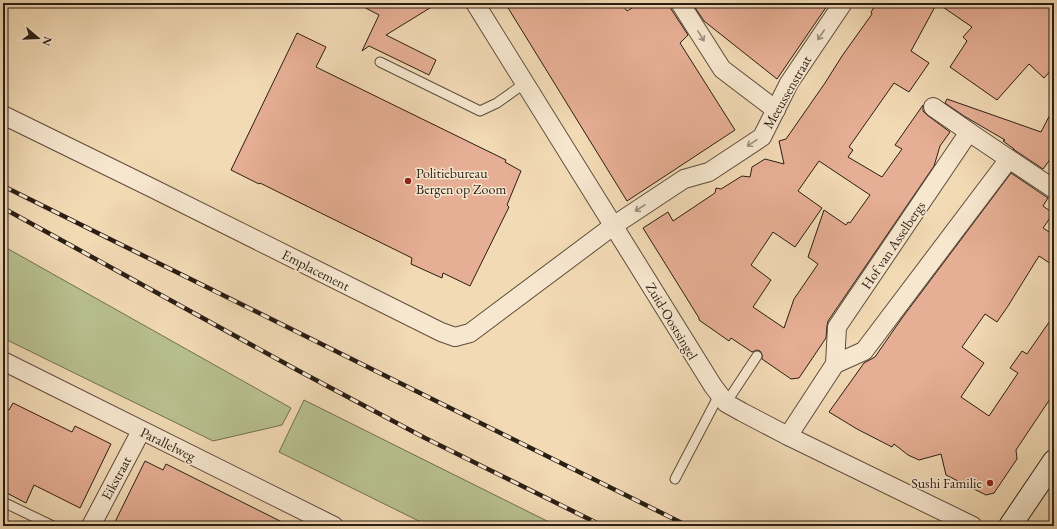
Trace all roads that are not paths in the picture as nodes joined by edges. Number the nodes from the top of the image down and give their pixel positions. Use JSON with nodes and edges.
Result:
{"nodes":[{"id":1,"x":475,"y":3,"type":"edge"},
{"id":2,"x":680,"y":3,"type":"edge"},
{"id":3,"x":843,"y":3,"type":"edge"},
{"id":4,"x":380,"y":62,"type":"dead end"},
{"id":5,"x":525,"y":83,"type":"junction"},
{"id":6,"x":933,"y":107,"type":"dead end"},
{"id":7,"x":776,"y":110,"type":"junction"},
{"id":8,"x":3,"y":115,"type":"edge"},
{"id":9,"x":969,"y":132,"type":"junction"},
{"id":10,"x":1009,"y":159,"type":"junction"},
{"id":11,"x":1054,"y":189,"type":"edge"},
{"id":12,"x":613,"y":226,"type":"junction"},
{"id":13,"x":757,"y":356,"type":"dead end"},
{"id":14,"x":3,"y":361,"type":"edge"},
{"id":15,"x":835,"y":364,"type":"junction"},
{"id":16,"x":723,"y":399,"type":"junction"},
{"id":17,"x":141,"y":431,"type":"junction"},
{"id":18,"x":788,"y":436,"type":"junction"},
{"id":19,"x":1054,"y":461,"type":"edge"},
{"id":20,"x":675,"y":479,"type":"dead end"},
{"id":21,"x":3,"y":502,"type":"edge"},
{"id":22,"x":324,"y":524,"type":"edge"},
{"id":23,"x":53,"y":526,"type":"edge"},
{"id":24,"x":91,"y":526,"type":"edge"},
{"id":25,"x":973,"y":526,"type":"edge"},
{"id":26,"x":1010,"y":526,"type":"edge"}],
"edges":[{"from":1,"to":5,"type":"street","name":"Zuid-Oostsingel"},
{"from":2,"to":7,"type":"street","one_way":true},
{"from":3,"to":7,"type":"street","name":"Meeussenstraat","one_way":true},
{"from":4,"to":5,"type":"lane"},
{"from":5,"to":12,"type":"street","name":"Zuid-Oostsingel"},
{"from":6,"to":9,"type":"street"},
{"from":7,"to":12,"type":"street","name":"Meeussenstraat","one_way":true},
{"from":8,"to":12,"type":"street","name":"Emplacement"},
{"from":9,"to":10,"type":"street"},
{"from":9,"to":15,"type":"street","name":"Hof van Asselbergs"},
{"from":10,"to":11,"type":"street"},
{"from":10,"to":15,"type":"street"},
{"from":12,"to":16,"type":"street","name":"Zuid-Oostsingel"},
{"from":13,"to":16,"type":"lane"},
{"from":14,"to":17,"type":"street","name":"Parallelweg"},
{"from":15,"to":18,"type":"street"},
{"from":16,"to":18,"type":"street","name":"Zuid-Oostsingel"},
{"from":16,"to":20,"type":"lane"},
{"from":17,"to":22,"type":"street","name":"Parallelweg"},
{"from":17,"to":24,"type":"street","name":"Eikstraat"},
{"from":18,"to":25,"type":"street","name":"Zuid-Oostsingel"},
{"from":19,"to":26,"type":"street"},
{"from":21,"to":23,"type":"lane"}]}
